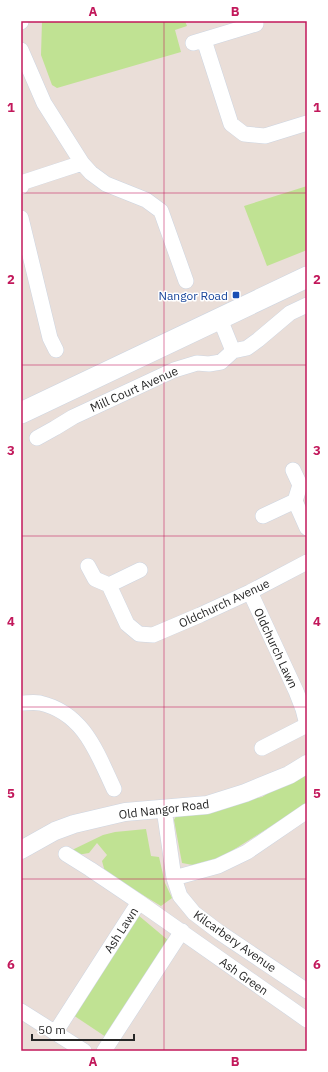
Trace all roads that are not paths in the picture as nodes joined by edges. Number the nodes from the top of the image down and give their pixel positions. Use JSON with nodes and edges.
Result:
{"nodes":[{"id":1,"x":256,"y":24,"type":"dead end"},
{"id":2,"x":21,"y":50,"type":"edge"},
{"id":3,"x":307,"y":123,"type":"edge"},
{"id":4,"x":82,"y":164,"type":"junction"},
{"id":5,"x":21,"y":186,"type":"edge"},
{"id":6,"x":21,"y":218,"type":"edge"},
{"id":7,"x":307,"y":277,"type":"edge"},
{"id":8,"x":186,"y":281,"type":"dead end"},
{"id":9,"x":307,"y":305,"type":"edge"},
{"id":10,"x":220,"y":319,"type":"junction"},
{"id":11,"x":56,"y":350,"type":"dead end"},
{"id":12,"x":233,"y":351,"type":"junction"},
{"id":13,"x":21,"y":413,"type":"edge"},
{"id":14,"x":37,"y":438,"type":"dead end"},
{"id":15,"x":293,"y":470,"type":"dead end"},
{"id":16,"x":295,"y":501,"type":"junction"},
{"id":17,"x":263,"y":516,"type":"dead end"},
{"id":18,"x":307,"y":528,"type":"edge"},
{"id":19,"x":307,"y":562,"type":"edge"},
{"id":20,"x":88,"y":566,"type":"dead end"},
{"id":21,"x":140,"y":570,"type":"dead end"},
{"id":22,"x":109,"y":585,"type":"junction"},
{"id":23,"x":250,"y":592,"type":"junction"},
{"id":24,"x":21,"y":704,"type":"edge"},
{"id":25,"x":262,"y":748,"type":"dead end"},
{"id":26,"x":307,"y":764,"type":"edge"},
{"id":27,"x":114,"y":789,"type":"dead end"},
{"id":28,"x":164,"y":809,"type":"junction"},
{"id":29,"x":307,"y":811,"type":"edge"},
{"id":30,"x":21,"y":850,"type":"edge"},
{"id":31,"x":66,"y":854,"type":"dead end"},
{"id":32,"x":174,"y":878,"type":"junction"},
{"id":33,"x":139,"y":902,"type":"junction"},
{"id":34,"x":182,"y":931,"type":"junction"},
{"id":35,"x":307,"y":991,"type":"edge"},
{"id":36,"x":21,"y":1011,"type":"edge"},
{"id":37,"x":307,"y":1020,"type":"edge"},
{"id":38,"x":55,"y":1033,"type":"junction"},
{"id":39,"x":84,"y":1051,"type":"edge"},
{"id":40,"x":104,"y":1051,"type":"edge"}],
"edges":[{"from":1,"to":3,"type":"street"},
{"from":2,"to":4,"type":"street"},
{"from":4,"to":5,"type":"street"},
{"from":4,"to":8,"type":"street"},
{"from":6,"to":11,"type":"street"},
{"from":7,"to":10,"type":"main road"},
{"from":9,"to":12,"type":"street","name":"Mill Court Avenue"},
{"from":10,"to":12,"type":"street"},
{"from":10,"to":13,"type":"main road"},
{"from":12,"to":14,"type":"street","name":"Mill Court Avenue"},
{"from":15,"to":16,"type":"street"},
{"from":16,"to":17,"type":"street"},
{"from":16,"to":18,"type":"street"},
{"from":19,"to":23,"type":"street","name":"Oldchurch Avenue"},
{"from":20,"to":22,"type":"street"},
{"from":21,"to":22,"type":"street"},
{"from":22,"to":23,"type":"street","name":"Oldchurch Avenue"},
{"from":23,"to":25,"type":"street","name":"Oldchurch Lawn"},
{"from":24,"to":27,"type":"street"},
{"from":26,"to":28,"type":"street","name":"Old Nangor Road"},
{"from":28,"to":30,"type":"street","name":"Old Nangor Road"},
{"from":28,"to":32,"type":"street","name":"Kilcarbery Avenue"},
{"from":29,"to":32,"type":"street"},
{"from":31,"to":33,"type":"street","name":"Ash Lawn"},
{"from":32,"to":35,"type":"street","name":"Kilcarbery Avenue"},
{"from":33,"to":34,"type":"street","name":"Ash Green"},
{"from":33,"to":38,"type":"street","name":"Ash Lawn"},
{"from":34,"to":37,"type":"street","name":"Ash Green"},
{"from":34,"to":40,"type":"street"},
{"from":36,"to":38,"type":"street"},
{"from":38,"to":39,"type":"street"}]}
